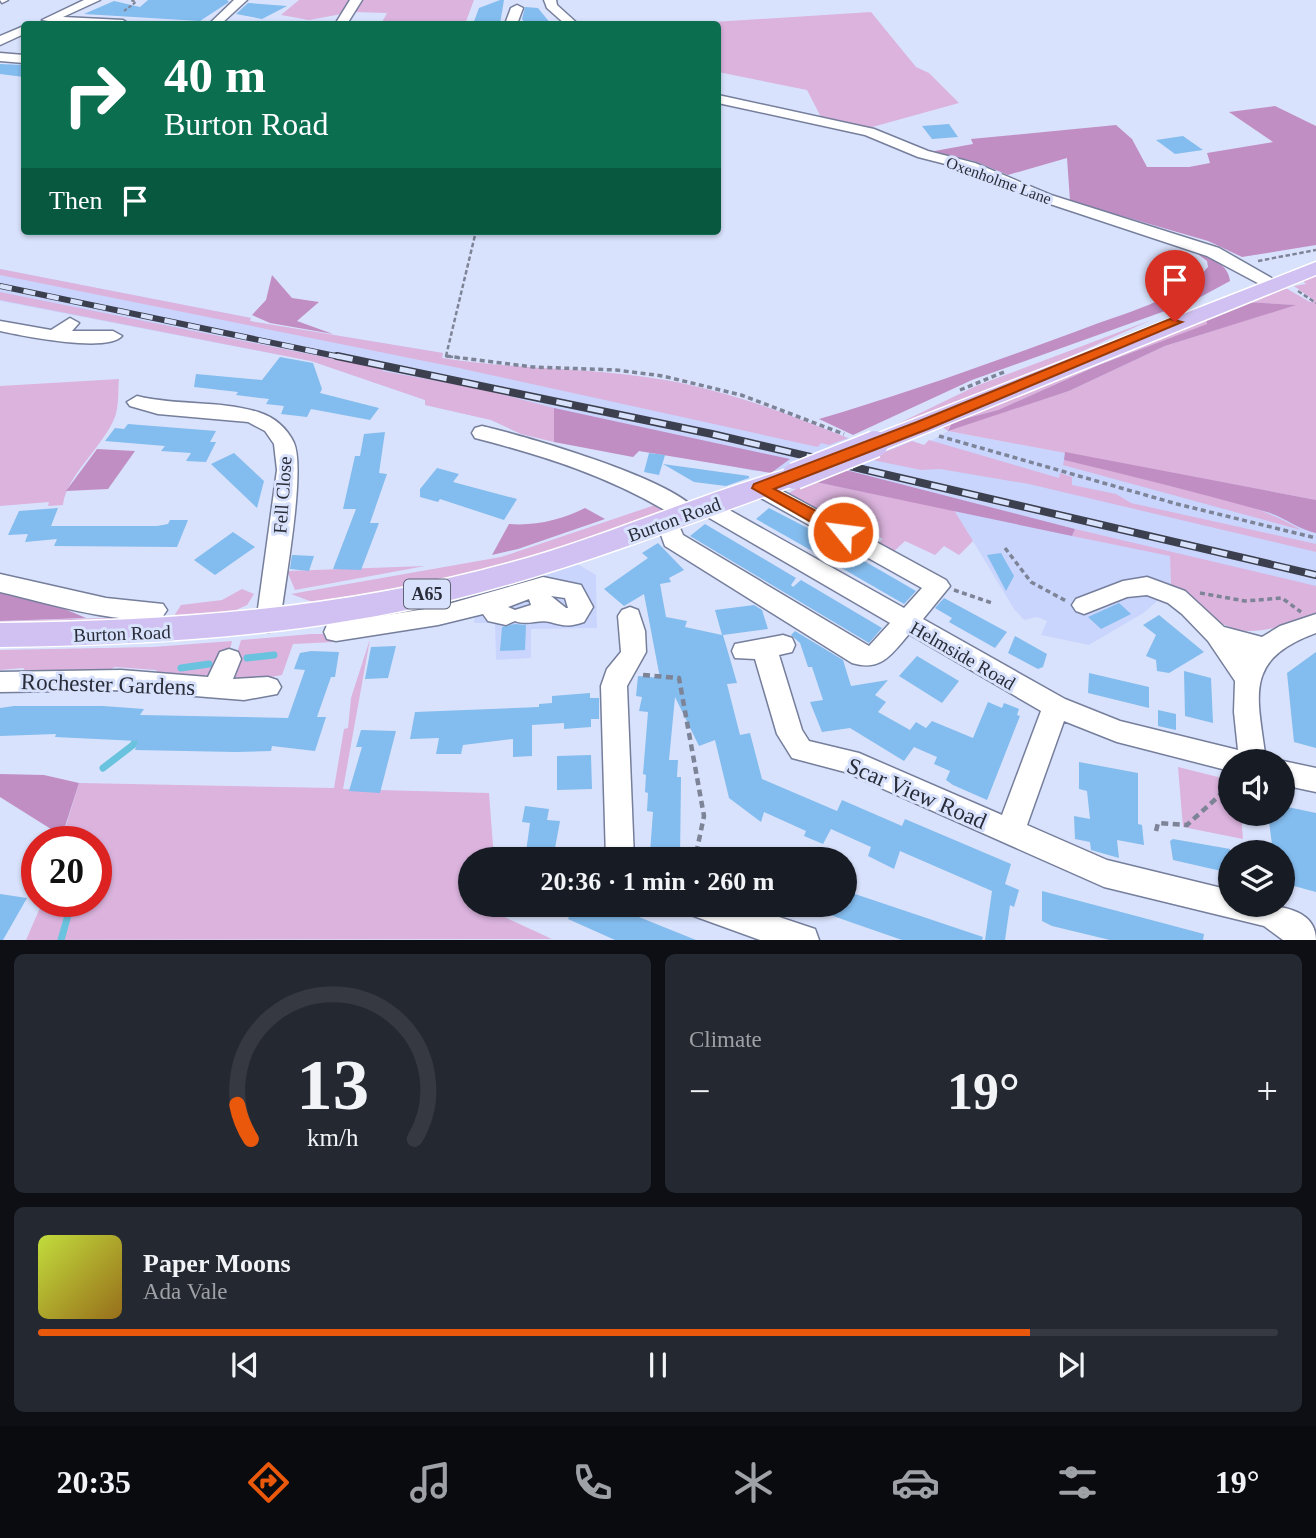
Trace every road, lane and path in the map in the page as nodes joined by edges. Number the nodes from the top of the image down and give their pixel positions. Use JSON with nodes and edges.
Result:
{"nodes":[{"id":1,"x":94,"y":0,"type":"edge"},
{"id":2,"x":241,"y":0,"type":"edge"},
{"id":3,"x":356,"y":0,"type":"edge"},
{"id":4,"x":550,"y":0,"type":"edge"},
{"id":5,"x":517,"y":8,"type":"dead end"},
{"id":6,"x":44,"y":21,"type":"edge"},
{"id":7,"x":218,"y":21,"type":"edge"},
{"id":8,"x":343,"y":21,"type":"dead end"},
{"id":9,"x":511,"y":21,"type":"edge"},
{"id":10,"x":568,"y":21,"type":"edge"},
{"id":11,"x":21,"y":31,"type":"edge"},
{"id":12,"x":0,"y":41,"type":"edge"},
{"id":13,"x":0,"y":57,"type":"edge"},
{"id":14,"x":21,"y":59,"type":"edge"},
{"id":15,"x":721,"y":100,"type":"edge"},
{"id":16,"x":475,"y":235,"type":"edge"},
{"id":17,"x":1316,"y":250,"type":"edge"},
{"id":18,"x":1248,"y":261,"type":"dead end"},
{"id":19,"x":1316,"y":268,"type":"edge"},
{"id":20,"x":1273,"y":284,"type":"junction"},
{"id":21,"x":70,"y":323,"type":"dead end"},
{"id":22,"x":0,"y":326,"type":"edge"},
{"id":23,"x":113,"y":336,"type":"dead end"},
{"id":24,"x":55,"y":337,"type":"junction"},
{"id":25,"x":137,"y":402,"type":"dead end"},
{"id":26,"x":922,"y":426,"type":"junction"},
{"id":27,"x":482,"y":433,"type":"dead end"},
{"id":28,"x":864,"y":441,"type":"junction"},
{"id":29,"x":760,"y":488,"type":"junction"},
{"id":30,"x":687,"y":514,"type":"junction"},
{"id":31,"x":1316,"y":538,"type":"edge"},
{"id":32,"x":1005,"y":548,"type":"dead end"},
{"id":33,"x":0,"y":583,"type":"edge"},
{"id":34,"x":947,"y":588,"type":"dead end"},
{"id":35,"x":1184,"y":596,"type":"junction"},
{"id":36,"x":527,"y":599,"type":"junction"},
{"id":37,"x":455,"y":600,"type":"junction"},
{"id":38,"x":992,"y":603,"type":"dead end"},
{"id":39,"x":1084,"y":605,"type":"joint"},
{"id":40,"x":155,"y":610,"type":"dead end"},
{"id":41,"x":630,"y":616,"type":"dead end"},
{"id":42,"x":1311,"y":621,"type":"edge"},
{"id":43,"x":268,"y":623,"type":"junction"},
{"id":44,"x":907,"y":623,"type":"junction"},
{"id":45,"x":336,"y":632,"type":"dead end"},
{"id":46,"x":0,"y":635,"type":"edge"},
{"id":47,"x":1219,"y":635,"type":"junction"},
{"id":48,"x":1264,"y":647,"type":"junction"},
{"id":49,"x":764,"y":648,"type":"dead end"},
{"id":50,"x":229,"y":659,"type":"dead end"},
{"id":51,"x":628,"y":672,"type":"junction"},
{"id":52,"x":1246,"y":676,"type":"junction"},
{"id":53,"x":0,"y":682,"type":"edge"},
{"id":54,"x":268,"y":687,"type":"dead end"},
{"id":55,"x":216,"y":688,"type":"junction"},
{"id":56,"x":1056,"y":707,"type":"junction"},
{"id":57,"x":1252,"y":749,"type":"edge"},
{"id":58,"x":1218,"y":756,"type":"edge"},
{"id":59,"x":1295,"y":775,"type":"edge"},
{"id":60,"x":1316,"y":780,"type":"edge"},
{"id":61,"x":1218,"y":797,"type":"edge"},
{"id":62,"x":1156,"y":831,"type":"dead end"},
{"id":63,"x":1010,"y":832,"type":"junction"},
{"id":64,"x":620,"y":847,"type":"edge"},
{"id":65,"x":698,"y":847,"type":"edge"},
{"id":66,"x":1218,"y":901,"type":"edge"},
{"id":67,"x":737,"y":917,"type":"edge"},
{"id":68,"x":1281,"y":917,"type":"edge"},
{"id":69,"x":1306,"y":931,"type":"edge"},
{"id":70,"x":804,"y":940,"type":"edge"}],
"edges":[{"from":1,"to":6,"type":"street"},
{"from":2,"to":7,"type":"street"},
{"from":3,"to":8,"type":"street"},
{"from":4,"to":10,"type":"street"},
{"from":5,"to":9,"type":"street"},
{"from":11,"to":12,"type":"street"},
{"from":13,"to":14,"type":"street"},
{"from":15,"to":20,"type":"street","name":"Oxenholme Lane"},
{"from":16,"to":28,"type":"path"},
{"from":17,"to":18,"type":"path"},
{"from":19,"to":20,"type":"main road","name":"Burton Road","number":"A65"},
{"from":20,"to":26,"type":"main road","name":"Burton Road","number":"A65"},
{"from":21,"to":24,"type":"street"},
{"from":22,"to":24,"type":"street"},
{"from":23,"to":24,"type":"street"},
{"from":25,"to":43,"type":"street","name":"Fell Close"},
{"from":26,"to":28,"type":"main road","name":"Burton Road","number":"A65"},
{"from":26,"to":31,"type":"path"},
{"from":27,"to":30,"type":"street","name":"Helmside Road"},
{"from":28,"to":29,"type":"main road","name":"Burton Road","number":"A65","bridge":true},
{"from":29,"to":30,"type":"main road","name":"Burton Road","number":"A65"},
{"from":29,"to":44,"type":"street"},
{"from":30,"to":36,"type":"main road","name":"Burton Road","number":"A65"},
{"from":30,"to":44,"type":"street","name":"Helmside Road"},
{"from":30,"to":44,"type":"street"},
{"from":32,"to":39,"type":"path"},
{"from":33,"to":40,"type":"street","name":"Burton Road"},
{"from":34,"to":38,"type":"path"},
{"from":35,"to":39,"type":"street"},
{"from":35,"to":42,"type":"path"},
{"from":35,"to":47,"type":"street"},
{"from":36,"to":37,"type":"main road","name":"Burton Road","number":"A65"},
{"from":36,"to":37,"type":"street"},
{"from":37,"to":43,"type":"main road","name":"Burton Road","number":"A65"},
{"from":37,"to":45,"type":"street"},
{"from":41,"to":51,"type":"street"},
{"from":42,"to":48,"type":"street"},
{"from":43,"to":46,"type":"main road","name":"Burton Road","number":"A65"},
{"from":44,"to":56,"type":"street","name":"Helmside Road"},
{"from":47,"to":48,"type":"street"},
{"from":47,"to":52,"type":"street"},
{"from":48,"to":52,"type":"street"},
{"from":49,"to":63,"type":"street","name":"Scar View Road"},
{"from":50,"to":55,"type":"street","name":"Rochester Gardens"},
{"from":51,"to":64,"type":"street"},
{"from":51,"to":65,"type":"path"},
{"from":52,"to":57,"type":"street"},
{"from":53,"to":55,"type":"street","name":"Rochester Gardens"},
{"from":54,"to":55,"type":"street","name":"Rochester Gardens"},
{"from":56,"to":58,"type":"street","name":"Helmside Road"},
{"from":56,"to":63,"type":"street","name":"Scar View Road"},
{"from":59,"to":60,"type":"street"},
{"from":61,"to":62,"type":"path"},
{"from":63,"to":66,"type":"street"},
{"from":67,"to":70,"type":"street"},
{"from":68,"to":69,"type":"street"}]}
